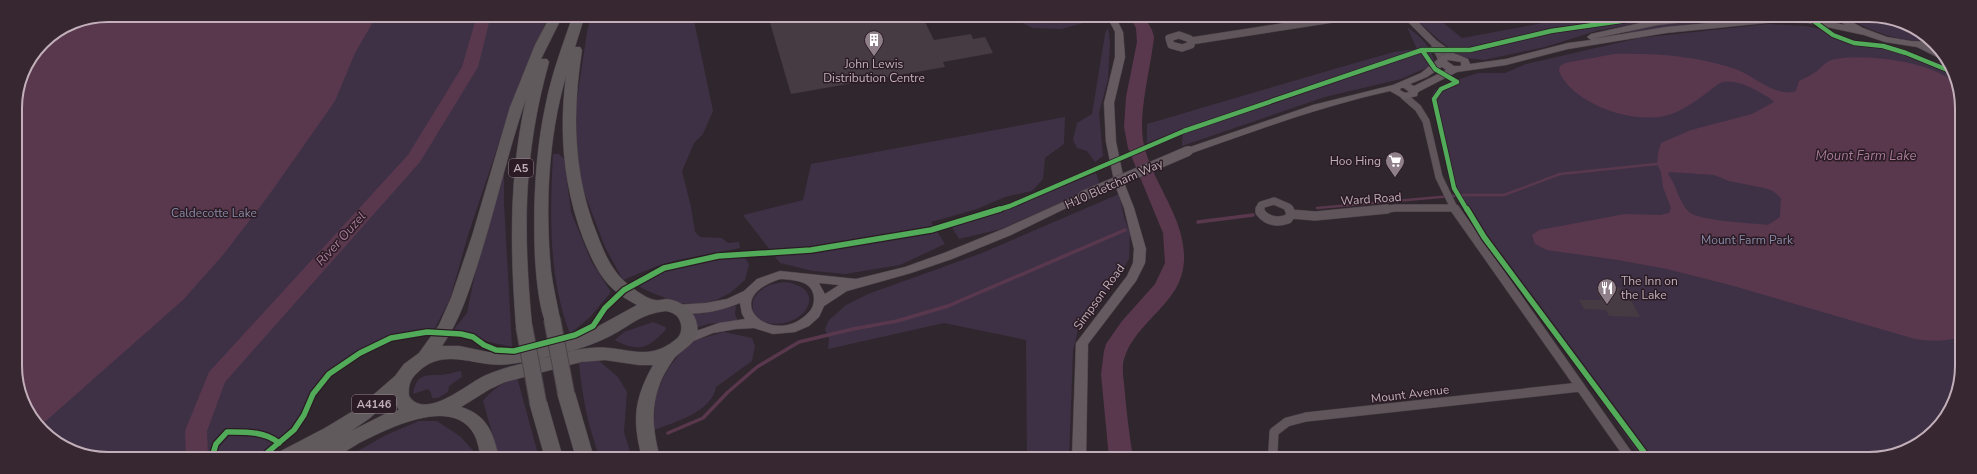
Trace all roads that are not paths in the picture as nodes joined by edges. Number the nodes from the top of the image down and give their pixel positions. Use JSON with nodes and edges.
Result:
{"nodes":[{"id":1,"x":554,"y":22,"type":"edge"},
{"id":2,"x":558,"y":22,"type":"edge"},
{"id":3,"x":577,"y":22,"type":"edge"},
{"id":4,"x":1114,"y":22,"type":"edge"},
{"id":5,"x":1314,"y":22,"type":"edge"},
{"id":6,"x":1413,"y":22,"type":"edge"},
{"id":7,"x":1658,"y":22,"type":"edge"},
{"id":8,"x":1743,"y":22,"type":"edge"},
{"id":9,"x":1817,"y":22,"type":"edge"},
{"id":10,"x":1846,"y":22,"type":"edge"},
{"id":11,"x":574,"y":29,"type":"junction"},
{"id":12,"x":1872,"y":34,"type":"junction"},
{"id":13,"x":1192,"y":41,"type":"dead end"},
{"id":14,"x":1434,"y":43,"type":"junction"},
{"id":15,"x":1914,"y":44,"type":"junction"},
{"id":16,"x":1927,"y":45,"type":"edge"},
{"id":17,"x":1568,"y":46,"type":"junction"},
{"id":18,"x":1934,"y":53,"type":"edge"},
{"id":19,"x":1456,"y":57,"type":"junction"},
{"id":20,"x":1442,"y":61,"type":"junction"},
{"id":21,"x":1487,"y":63,"type":"junction"},
{"id":22,"x":1461,"y":68,"type":"junction"},
{"id":23,"x":1399,"y":90,"type":"junction"},
{"id":24,"x":1414,"y":92,"type":"junction"},
{"id":25,"x":1418,"y":108,"type":"junction"},
{"id":26,"x":1454,"y":208,"type":"junction"},
{"id":27,"x":1291,"y":214,"type":"dead end"},
{"id":28,"x":806,"y":278,"type":"junction"},
{"id":29,"x":860,"y":282,"type":"junction"},
{"id":30,"x":748,"y":294,"type":"junction"},
{"id":31,"x":821,"y":303,"type":"junction"},
{"id":32,"x":652,"y":306,"type":"junction"},
{"id":33,"x":679,"y":308,"type":"junction"},
{"id":34,"x":754,"y":324,"type":"junction"},
{"id":35,"x":686,"y":339,"type":"junction"},
{"id":36,"x":668,"y":354,"type":"junction"},
{"id":37,"x":424,"y":358,"type":"junction"},
{"id":38,"x":401,"y":381,"type":"junction"},
{"id":39,"x":1580,"y":387,"type":"junction"},
{"id":40,"x":430,"y":410,"type":"junction"},
{"id":41,"x":295,"y":452,"type":"edge"},
{"id":42,"x":326,"y":452,"type":"edge"},
{"id":43,"x":488,"y":452,"type":"edge"},
{"id":44,"x":552,"y":452,"type":"edge"},
{"id":45,"x":583,"y":452,"type":"edge"},
{"id":46,"x":649,"y":452,"type":"edge"},
{"id":47,"x":1079,"y":452,"type":"edge"},
{"id":48,"x":1273,"y":452,"type":"edge"},
{"id":49,"x":1626,"y":452,"type":"edge"}],
"edges":[{"from":1,"to":37,"type":"highway"},
{"from":2,"to":44,"type":"highway","number":"A5","bridge":true},
{"from":3,"to":11,"type":"highway","number":"A5"},
{"from":4,"to":47,"type":"street","name":"Simpson Road"},
{"from":5,"to":13,"type":"street"},
{"from":6,"to":14,"type":"street"},
{"from":7,"to":17,"type":"street"},
{"from":8,"to":17,"type":"street"},
{"from":9,"to":12,"type":"street"},
{"from":10,"to":12,"type":"street"},
{"from":11,"to":32,"type":"highway"},
{"from":11,"to":45,"type":"highway","number":"A5","bridge":true},
{"from":12,"to":15,"type":"street"},
{"from":14,"to":19,"type":"street"},
{"from":14,"to":20,"type":"street"},
{"from":15,"to":16,"type":"street"},
{"from":15,"to":18,"type":"street"},
{"from":17,"to":21,"type":"street"},
{"from":19,"to":20,"type":"street","name":"H10 Bletcham Way"},
{"from":19,"to":21,"type":"street"},
{"from":19,"to":22,"type":"street"},
{"from":20,"to":22,"type":"street"},
{"from":20,"to":23,"type":"street","name":"H10 Bletcham Way"},
{"from":21,"to":22,"type":"street"},
{"from":22,"to":24,"type":"street"},
{"from":23,"to":24,"type":"street"},
{"from":23,"to":25,"type":"street"},
{"from":23,"to":29,"type":"street","name":"H10 Bletcham Way","bridge":true},
{"from":24,"to":25,"type":"street"},
{"from":25,"to":26,"type":"street"},
{"from":26,"to":27,"type":"street","name":"Ward Road"},
{"from":26,"to":39,"type":"street"},
{"from":28,"to":29,"type":"street","name":"H10 Bletcham Way"},
{"from":28,"to":30,"type":"street"},
{"from":28,"to":31,"type":"street"},
{"from":29,"to":31,"type":"street","name":"H10 Bletcham Way"},
{"from":30,"to":33,"type":"street"},
{"from":30,"to":34,"type":"street"},
{"from":31,"to":34,"type":"street"},
{"from":32,"to":33,"type":"highway"},
{"from":32,"to":37,"type":"highway"},
{"from":33,"to":35,"type":"highway"},
{"from":34,"to":35,"type":"street"},
{"from":35,"to":36,"type":"highway"},
{"from":36,"to":40,"type":"highway"},
{"from":36,"to":46,"type":"highway"},
{"from":37,"to":38,"type":"highway"},
{"from":38,"to":40,"type":"highway"},
{"from":38,"to":41,"type":"highway","number":"A4146"},
{"from":39,"to":48,"type":"street","name":"Mount Avenue"},
{"from":39,"to":49,"type":"street"},
{"from":40,"to":42,"type":"highway","number":"A4146"},
{"from":40,"to":43,"type":"highway"}]}
